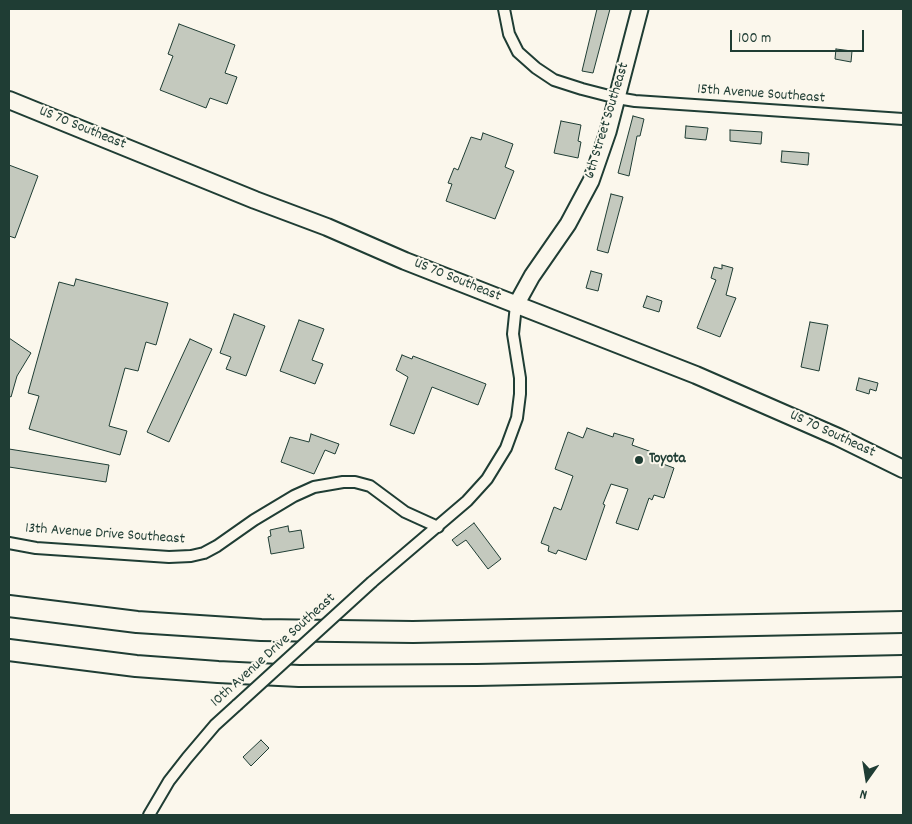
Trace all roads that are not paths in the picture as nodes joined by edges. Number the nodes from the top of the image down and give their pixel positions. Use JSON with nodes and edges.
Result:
{"nodes":[{"id":1,"x":504,"y":9,"type":"edge"},
{"id":2,"x":640,"y":9,"type":"edge"},
{"id":3,"x":617,"y":98,"type":"junction"},
{"id":4,"x":9,"y":100,"type":"edge"},
{"id":5,"x":903,"y":119,"type":"edge"},
{"id":6,"x":516,"y":305,"type":"junction"},
{"id":7,"x":903,"y":468,"type":"edge"},
{"id":8,"x":438,"y":527,"type":"junction"},
{"id":9,"x":9,"y":543,"type":"edge"},
{"id":10,"x":9,"y":606,"type":"edge"},
{"id":11,"x":903,"y":622,"type":"edge"},
{"id":12,"x":9,"y":650,"type":"edge"},
{"id":13,"x":903,"y":666,"type":"edge"},
{"id":14,"x":149,"y":815,"type":"edge"}],
"edges":[{"from":1,"to":3,"type":"street","name":"15th Avenue Southeast"},
{"from":2,"to":3,"type":"street","name":"6th Street Southeast"},
{"from":3,"to":5,"type":"street","name":"15th Avenue Southeast"},
{"from":3,"to":6,"type":"street","name":"6th Street Southeast"},
{"from":4,"to":6,"type":"main road","name":"US 70 Southeast"},
{"from":6,"to":7,"type":"main road","name":"US 70 Southeast"},
{"from":6,"to":8,"type":"street","name":"10th Avenue Drive Southeast"},
{"from":8,"to":9,"type":"street","name":"13th Avenue Drive Southeast"},
{"from":8,"to":14,"type":"street","name":"10th Avenue Drive Southeast","bridge":true},
{"from":10,"to":11,"type":"highway"},
{"from":12,"to":13,"type":"highway"}]}
